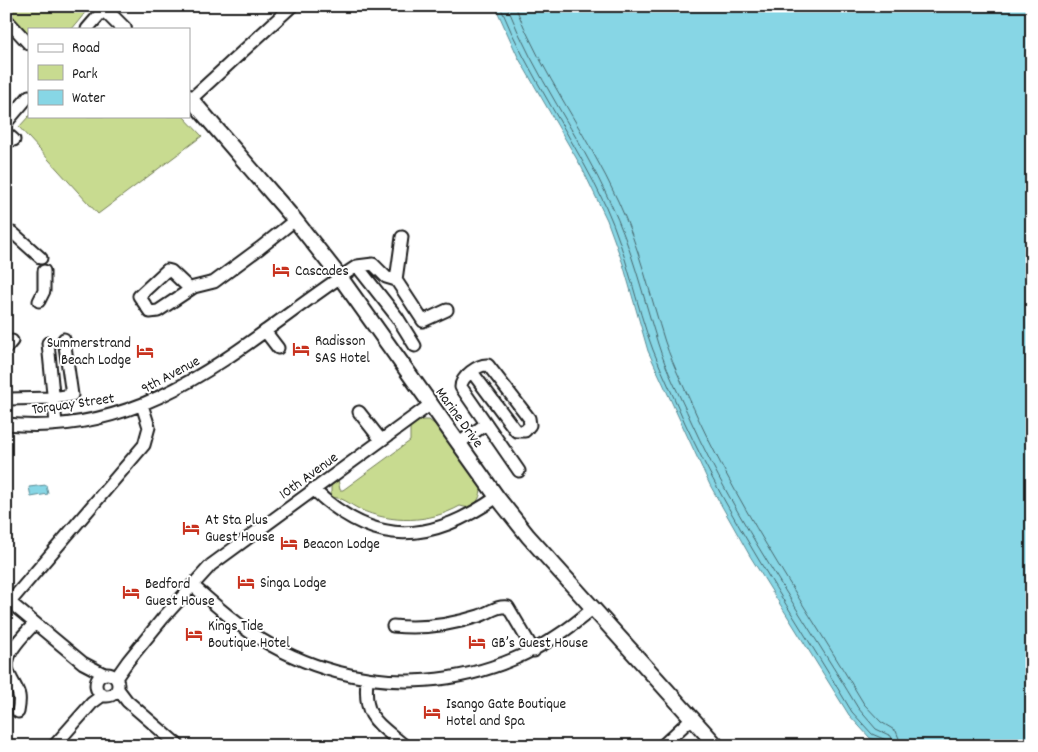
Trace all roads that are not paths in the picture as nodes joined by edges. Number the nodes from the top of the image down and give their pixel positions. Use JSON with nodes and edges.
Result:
{"nodes":[{"id":1,"x":292,"y":6,"type":"edge"},
{"id":2,"x":104,"y":7,"type":"edge"},
{"id":3,"x":6,"y":20,"type":"edge"},
{"id":4,"x":88,"y":28,"type":"edge"},
{"id":5,"x":123,"y":28,"type":"edge"},
{"id":6,"x":28,"y":43,"type":"edge"},
{"id":7,"x":28,"y":97,"type":"edge"},
{"id":8,"x":190,"y":98,"type":"edge"},
{"id":9,"x":6,"y":123,"type":"edge"},
{"id":10,"x":295,"y":220,"type":"junction"},
{"id":11,"x":13,"y":232,"type":"dead end"},
{"id":12,"x":402,"y":237,"type":"dead end"},
{"id":13,"x":41,"y":258,"type":"dead end"},
{"id":14,"x":357,"y":266,"type":"junction"},
{"id":15,"x":44,"y":271,"type":"dead end"},
{"id":16,"x":340,"y":277,"type":"junction"},
{"id":17,"x":396,"y":280,"type":"junction"},
{"id":18,"x":190,"y":289,"type":"dead end"},
{"id":19,"x":39,"y":301,"type":"dead end"},
{"id":20,"x":447,"y":310,"type":"dead end"},
{"id":21,"x":265,"y":331,"type":"junction"},
{"id":22,"x":64,"y":339,"type":"dead end"},
{"id":23,"x":48,"y":343,"type":"dead end"},
{"id":24,"x":415,"y":346,"type":"dead end"},
{"id":25,"x":278,"y":348,"type":"dead end"},
{"id":26,"x":472,"y":372,"type":"junction"},
{"id":27,"x":6,"y":396,"type":"edge"},
{"id":28,"x":53,"y":398,"type":"junction"},
{"id":29,"x":431,"y":404,"type":"junction"},
{"id":30,"x":142,"y":405,"type":"junction"},
{"id":31,"x":359,"y":412,"type":"dead end"},
{"id":32,"x":6,"y":424,"type":"edge"},
{"id":33,"x":56,"y":424,"type":"junction"},
{"id":34,"x":486,"y":424,"type":"junction"},
{"id":35,"x":459,"y":443,"type":"junction"},
{"id":36,"x":377,"y":446,"type":"junction"},
{"id":37,"x":519,"y":471,"type":"dead end"},
{"id":38,"x":313,"y":489,"type":"junction"},
{"id":39,"x":497,"y":497,"type":"junction"},
{"id":40,"x":192,"y":585,"type":"junction"},
{"id":41,"x":8,"y":601,"type":"edge"},
{"id":42,"x":592,"y":609,"type":"junction"},
{"id":43,"x":35,"y":623,"type":"junction"},
{"id":44,"x":393,"y":626,"type":"dead end"},
{"id":45,"x":534,"y":651,"type":"junction"},
{"id":46,"x":367,"y":680,"type":"junction"},
{"id":47,"x":107,"y":685,"type":"junction"},
{"id":48,"x":18,"y":712,"type":"dead end"},
{"id":49,"x":692,"y":718,"type":"junction"},
{"id":50,"x":54,"y":746,"type":"edge"},
{"id":51,"x":179,"y":746,"type":"edge"},
{"id":52,"x":406,"y":746,"type":"edge"},
{"id":53,"x":662,"y":746,"type":"edge"},
{"id":54,"x":717,"y":746,"type":"edge"}],
"edges":[{"from":1,"to":8,"type":"street"},
{"from":2,"to":4,"type":"street"},
{"from":2,"to":5,"type":"main road"},
{"from":3,"to":6,"type":"street"},
{"from":7,"to":9,"type":"street"},
{"from":8,"to":10,"type":"main road","name":"Marine Drive"},
{"from":10,"to":16,"type":"main road","name":"Marine Drive"},
{"from":10,"to":18,"type":"street"},
{"from":11,"to":13,"type":"street"},
{"from":12,"to":17,"type":"street"},
{"from":14,"to":16,"type":"street","name":"9th Avenue"},
{"from":14,"to":17,"type":"street"},
{"from":14,"to":24,"type":"street"},
{"from":15,"to":19,"type":"street"},
{"from":16,"to":21,"type":"street","name":"9th Avenue"},
{"from":16,"to":29,"type":"main road","name":"Marine Drive"},
{"from":17,"to":20,"type":"street"},
{"from":21,"to":25,"type":"street"},
{"from":21,"to":30,"type":"street","name":"9th Avenue"},
{"from":22,"to":28,"type":"street"},
{"from":23,"to":28,"type":"street"},
{"from":26,"to":26,"type":"street"},
{"from":26,"to":34,"type":"street"},
{"from":27,"to":28,"type":"street"},
{"from":28,"to":33,"type":"street"},
{"from":29,"to":35,"type":"main road","name":"Marine Drive"},
{"from":29,"to":36,"type":"street","name":"10th Avenue"},
{"from":30,"to":33,"type":"street","name":"Torquay Street"},
{"from":30,"to":41,"type":"street","name":"9th Avenue"},
{"from":31,"to":36,"type":"street"},
{"from":32,"to":33,"type":"street","name":"Torquay Street"},
{"from":34,"to":35,"type":"street"},
{"from":34,"to":37,"type":"street"},
{"from":35,"to":39,"type":"main road","name":"Marine Drive"},
{"from":36,"to":38,"type":"street","name":"10th Avenue"},
{"from":38,"to":39,"type":"street"},
{"from":38,"to":40,"type":"street","name":"10th Avenue"},
{"from":39,"to":42,"type":"main road","name":"Marine Drive"},
{"from":40,"to":46,"type":"street"},
{"from":40,"to":47,"type":"street","name":"10th Avenue"},
{"from":41,"to":43,"type":"street"},
{"from":42,"to":45,"type":"street"},
{"from":42,"to":49,"type":"main road","name":"Marine Drive"},
{"from":43,"to":47,"type":"street"},
{"from":43,"to":48,"type":"street"},
{"from":44,"to":45,"type":"street"},
{"from":45,"to":46,"type":"street"},
{"from":46,"to":52,"type":"street"},
{"from":47,"to":50,"type":"street","name":"10th Avenue"},
{"from":47,"to":51,"type":"street"},
{"from":49,"to":53,"type":"street"},
{"from":49,"to":54,"type":"main road","name":"Marine Drive"}]}
